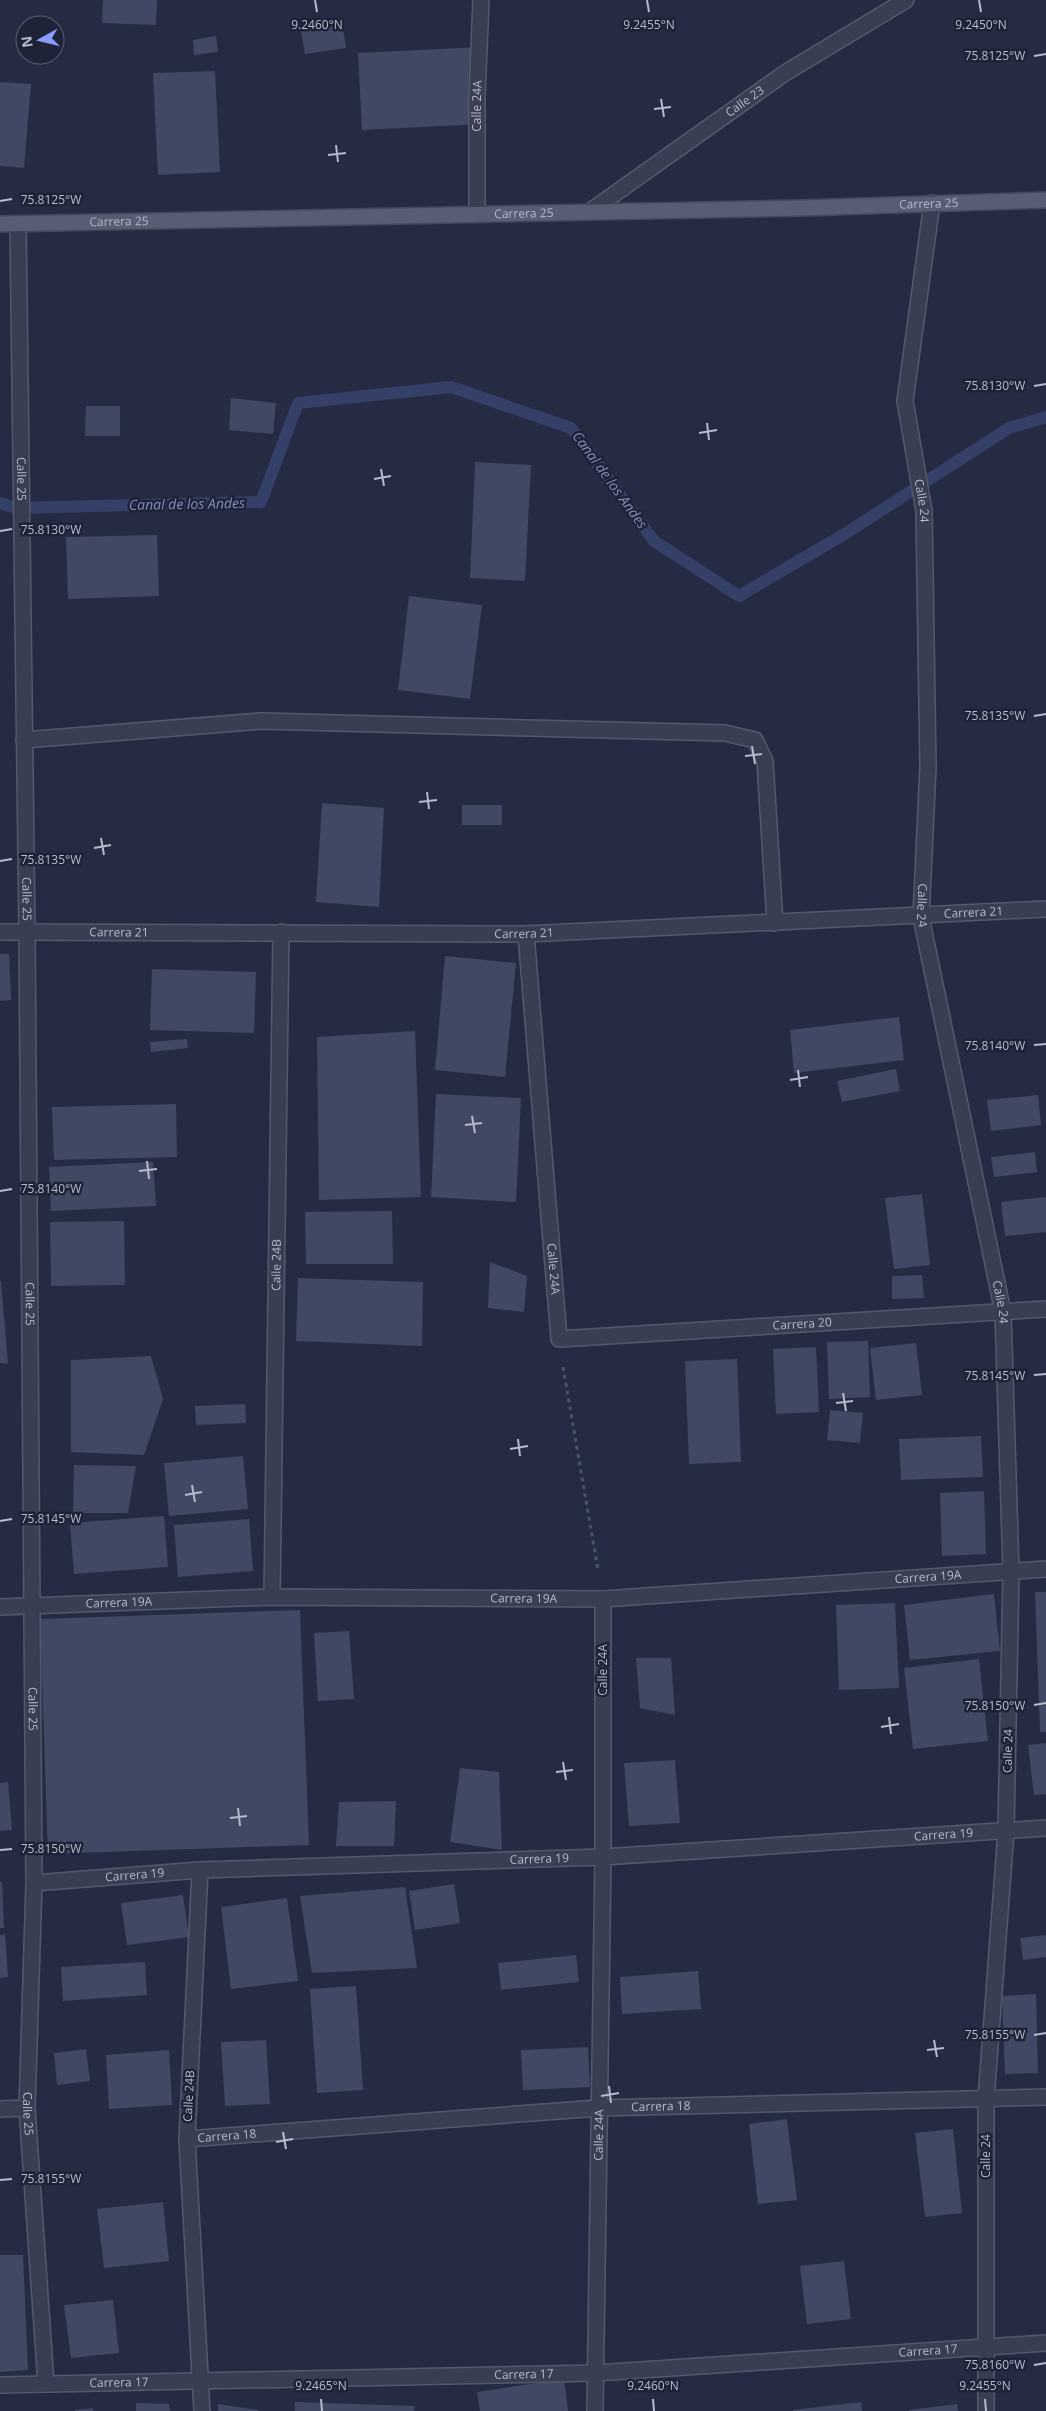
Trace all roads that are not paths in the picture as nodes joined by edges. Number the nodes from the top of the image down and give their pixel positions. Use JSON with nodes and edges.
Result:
{"nodes":[{"id":1,"x":481,"y":0,"type":"edge"},
{"id":2,"x":906,"y":0,"type":"edge"},
{"id":3,"x":1046,"y":200,"type":"edge"},
{"id":4,"x":932,"y":203,"type":"junction"},
{"id":5,"x":589,"y":212,"type":"junction"},
{"id":6,"x":477,"y":214,"type":"junction"},
{"id":7,"x":0,"y":224,"type":"edge"},
{"id":8,"x":18,"y":224,"type":"junction"},
{"id":9,"x":24,"y":740,"type":"junction"},
{"id":10,"x":1046,"y":910,"type":"edge"},
{"id":11,"x":921,"y":917,"type":"junction"},
{"id":12,"x":775,"y":924,"type":"junction"},
{"id":13,"x":27,"y":931,"type":"junction"},
{"id":14,"x":0,"y":932,"type":"edge"},
{"id":15,"x":281,"y":932,"type":"junction"},
{"id":16,"x":526,"y":934,"type":"junction"},
{"id":17,"x":1046,"y":1309,"type":"edge"},
{"id":18,"x":1003,"y":1312,"type":"junction"},
{"id":19,"x":559,"y":1339,"type":"joint"},
{"id":20,"x":1046,"y":1569,"type":"edge"},
{"id":21,"x":1011,"y":1572,"type":"junction"},
{"id":22,"x":272,"y":1597,"type":"junction"},
{"id":23,"x":603,"y":1599,"type":"junction"},
{"id":24,"x":31,"y":1605,"type":"junction"},
{"id":25,"x":0,"y":1607,"type":"edge"},
{"id":26,"x":1046,"y":1828,"type":"edge"},
{"id":27,"x":1006,"y":1831,"type":"junction"},
{"id":28,"x":603,"y":1857,"type":"junction"},
{"id":29,"x":200,"y":1870,"type":"junction"},
{"id":30,"x":34,"y":1883,"type":"junction"},
{"id":31,"x":1046,"y":2097,"type":"edge"},
{"id":32,"x":986,"y":2100,"type":"junction"},
{"id":33,"x":27,"y":2108,"type":"junction"},
{"id":34,"x":599,"y":2108,"type":"junction"},
{"id":35,"x":0,"y":2109,"type":"edge"},
{"id":36,"x":187,"y":2139,"type":"junction"},
{"id":37,"x":1046,"y":2343,"type":"edge"},
{"id":38,"x":986,"y":2346,"type":"junction"},
{"id":39,"x":596,"y":2373,"type":"junction"},
{"id":40,"x":202,"y":2381,"type":"junction"},
{"id":41,"x":46,"y":2384,"type":"junction"},
{"id":42,"x":0,"y":2385,"type":"edge"},
{"id":43,"x":202,"y":2411,"type":"edge"},
{"id":44,"x":596,"y":2411,"type":"edge"},
{"id":45,"x":986,"y":2411,"type":"edge"}],
"edges":[{"from":1,"to":6,"type":"street","name":"Calle 24A"},
{"from":2,"to":5,"type":"street","name":"Calle 23"},
{"from":3,"to":4,"type":"main road","name":"Carrera 25"},
{"from":4,"to":5,"type":"main road","name":"Carrera 25"},
{"from":4,"to":11,"type":"street","name":"Calle 24"},
{"from":5,"to":6,"type":"main road","name":"Carrera 25"},
{"from":6,"to":8,"type":"main road","name":"Carrera 25"},
{"from":7,"to":8,"type":"main road","name":"Carrera 25"},
{"from":8,"to":9,"type":"street","name":"Calle 25"},
{"from":9,"to":12,"type":"street"},
{"from":9,"to":13,"type":"street","name":"Calle 25"},
{"from":10,"to":11,"type":"street","name":"Carrera 21"},
{"from":11,"to":12,"type":"street","name":"Carrera 21"},
{"from":11,"to":18,"type":"street","name":"Calle 24"},
{"from":12,"to":16,"type":"street","name":"Carrera 21"},
{"from":13,"to":14,"type":"street","name":"Carrera 21"},
{"from":13,"to":15,"type":"street","name":"Carrera 21"},
{"from":13,"to":24,"type":"street","name":"Calle 25"},
{"from":15,"to":16,"type":"street","name":"Carrera 21"},
{"from":15,"to":22,"type":"street","name":"Calle 24B"},
{"from":16,"to":19,"type":"street","name":"Calle 24A"},
{"from":17,"to":18,"type":"street","name":"Carrera 20"},
{"from":18,"to":19,"type":"street","name":"Carrera 20"},
{"from":18,"to":21,"type":"street","name":"Calle 24"},
{"from":20,"to":21,"type":"street","name":"Carrera 19A"},
{"from":21,"to":23,"type":"street","name":"Carrera 19A"},
{"from":21,"to":27,"type":"street","name":"Calle 24"},
{"from":22,"to":23,"type":"street","name":"Carrera 19A"},
{"from":22,"to":24,"type":"street","name":"Carrera 19A"},
{"from":23,"to":28,"type":"street","name":"Calle 24A"},
{"from":24,"to":25,"type":"street","name":"Carrera 19A"},
{"from":24,"to":30,"type":"street","name":"Calle 25"},
{"from":26,"to":27,"type":"street","name":"Carrera 19"},
{"from":27,"to":28,"type":"street","name":"Carrera 19"},
{"from":27,"to":32,"type":"street","name":"Calle 24"},
{"from":28,"to":29,"type":"street","name":"Carrera 19"},
{"from":28,"to":34,"type":"street","name":"Calle 24A"},
{"from":29,"to":30,"type":"street","name":"Carrera 19"},
{"from":29,"to":36,"type":"street","name":"Calle 24B"},
{"from":30,"to":33,"type":"street","name":"Calle 25"},
{"from":31,"to":32,"type":"street","name":"Carrera 18"},
{"from":32,"to":34,"type":"street","name":"Carrera 18"},
{"from":32,"to":38,"type":"street","name":"Calle 24"},
{"from":33,"to":35,"type":"street"},
{"from":33,"to":41,"type":"street","name":"Calle 25"},
{"from":34,"to":36,"type":"street","name":"Carrera 18"},
{"from":34,"to":39,"type":"street","name":"Calle 24A"},
{"from":36,"to":40,"type":"street","name":"Calle 24B"},
{"from":37,"to":38,"type":"street","name":"Carrera 17"},
{"from":38,"to":39,"type":"street","name":"Carrera 17"},
{"from":38,"to":45,"type":"street","name":"Calle 24"},
{"from":39,"to":40,"type":"street","name":"Carrera 17"},
{"from":39,"to":44,"type":"street","name":"Calle 24A"},
{"from":40,"to":41,"type":"street","name":"Carrera 17"},
{"from":40,"to":43,"type":"street","name":"Calle 24B"},
{"from":41,"to":42,"type":"street","name":"Carrera 17"}]}
